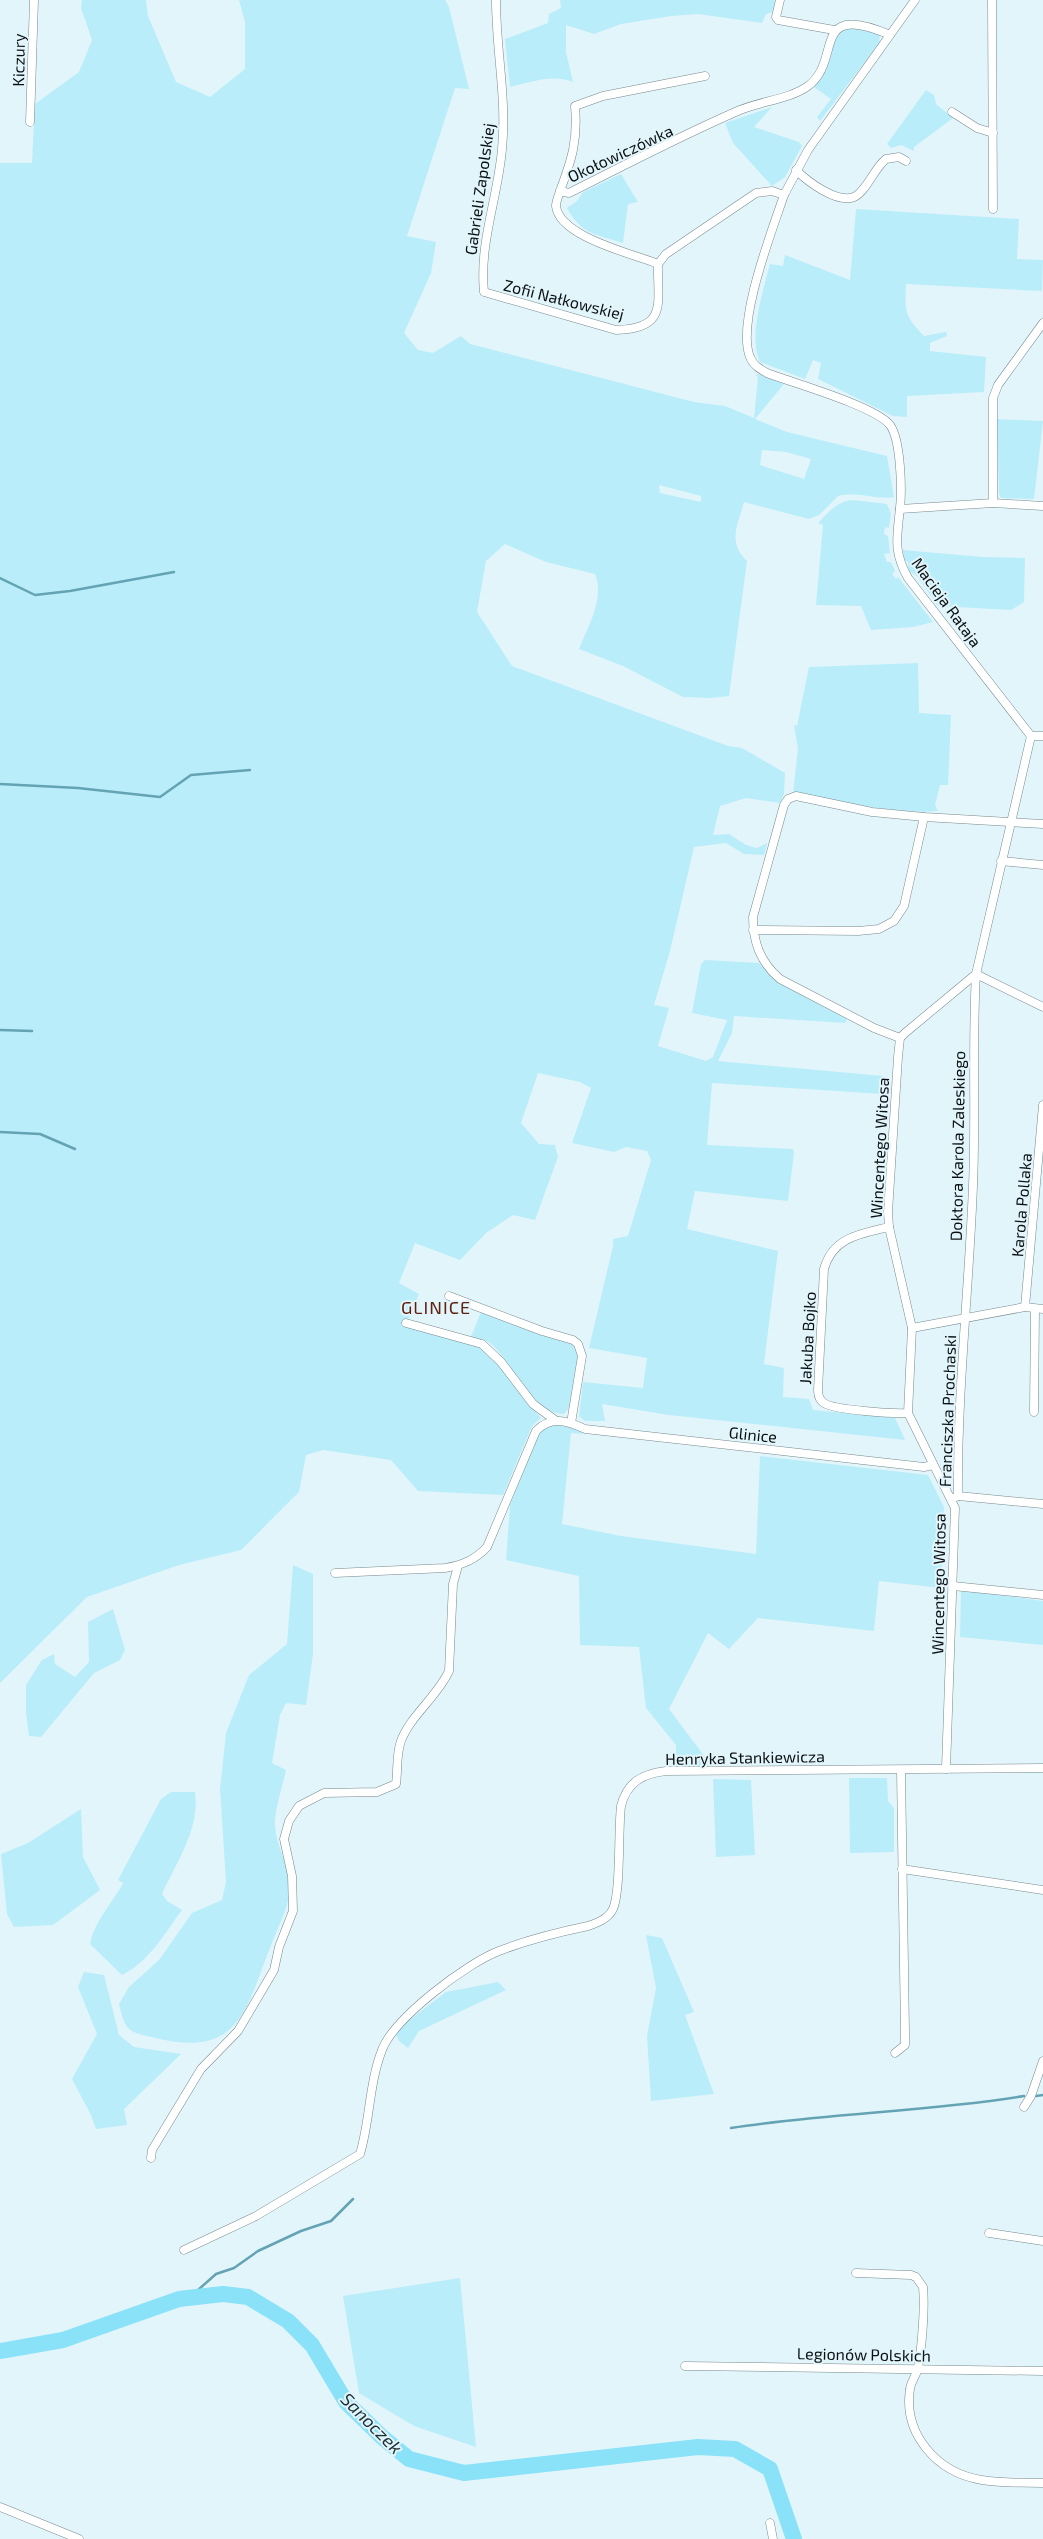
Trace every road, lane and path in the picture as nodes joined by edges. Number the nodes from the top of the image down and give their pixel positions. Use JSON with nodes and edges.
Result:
{"nodes":[{"id":1,"x":34,"y":0,"type":"edge"},
{"id":2,"x":496,"y":0,"type":"edge"},
{"id":3,"x":780,"y":0,"type":"edge"},
{"id":4,"x":914,"y":0,"type":"edge"},
{"id":5,"x":992,"y":0,"type":"edge"},
{"id":6,"x":834,"y":30,"type":"junction"},
{"id":7,"x":890,"y":35,"type":"junction"},
{"id":8,"x":704,"y":76,"type":"dead end"},
{"id":9,"x":952,"y":112,"type":"dead end"},
{"id":10,"x":30,"y":122,"type":"dead end"},
{"id":11,"x":993,"y":133,"type":"junction"},
{"id":12,"x":906,"y":162,"type":"dead end"},
{"id":13,"x":796,"y":170,"type":"junction"},
{"id":14,"x":560,"y":190,"type":"junction"},
{"id":15,"x":784,"y":195,"type":"junction"},
{"id":16,"x":993,"y":209,"type":"dead end"},
{"id":17,"x":658,"y":264,"type":"junction"},
{"id":18,"x":484,"y":292,"type":"joint"},
{"id":19,"x":1043,"y":323,"type":"edge"},
{"id":20,"x":992,"y":503,"type":"junction"},
{"id":21,"x":1043,"y":506,"type":"edge"},
{"id":22,"x":900,"y":509,"type":"junction"},
{"id":23,"x":1031,"y":736,"type":"junction"},
{"id":24,"x":1043,"y":736,"type":"edge"},
{"id":25,"x":924,"y":817,"type":"junction"},
{"id":26,"x":1010,"y":821,"type":"junction"},
{"id":27,"x":1043,"y":824,"type":"edge"},
{"id":28,"x":1001,"y":861,"type":"junction"},
{"id":29,"x":1043,"y":865,"type":"edge"},
{"id":30,"x":753,"y":932,"type":"junction"},
{"id":31,"x":976,"y":974,"type":"junction"},
{"id":32,"x":1043,"y":1007,"type":"edge"},
{"id":33,"x":900,"y":1038,"type":"junction"},
{"id":34,"x":1043,"y":1106,"type":"edge"},
{"id":35,"x":889,"y":1227,"type":"junction"},
{"id":36,"x":449,"y":1296,"type":"dead end"},
{"id":37,"x":1025,"y":1307,"type":"junction"},
{"id":38,"x":1039,"y":1309,"type":"edge"},
{"id":39,"x":964,"y":1318,"type":"junction"},
{"id":40,"x":406,"y":1323,"type":"dead end"},
{"id":41,"x":912,"y":1328,"type":"junction"},
{"id":42,"x":1034,"y":1412,"type":"dead end"},
{"id":43,"x":908,"y":1413,"type":"junction"},
{"id":44,"x":555,"y":1420,"type":"junction"},
{"id":45,"x":571,"y":1423,"type":"junction"},
{"id":46,"x":933,"y":1465,"type":"junction"},
{"id":47,"x":955,"y":1498,"type":"junction"},
{"id":48,"x":1043,"y":1504,"type":"edge"},
{"id":49,"x":458,"y":1566,"type":"junction"},
{"id":50,"x":335,"y":1573,"type":"dead end"},
{"id":51,"x":953,"y":1586,"type":"junction"},
{"id":52,"x":1043,"y":1596,"type":"edge"},
{"id":53,"x":1043,"y":1768,"type":"edge"},
{"id":54,"x":946,"y":1769,"type":"junction"},
{"id":55,"x":901,"y":1771,"type":"junction"},
{"id":56,"x":902,"y":1869,"type":"junction"},
{"id":57,"x":1043,"y":1890,"type":"edge"},
{"id":58,"x":896,"y":2053,"type":"dead end"},
{"id":59,"x":1043,"y":2061,"type":"edge"},
{"id":60,"x":1024,"y":2108,"type":"dead end"},
{"id":61,"x":151,"y":2158,"type":"dead end"},
{"id":62,"x":989,"y":2234,"type":"dead end"},
{"id":63,"x":1043,"y":2241,"type":"edge"},
{"id":64,"x":184,"y":2250,"type":"dead end"},
{"id":65,"x":856,"y":2273,"type":"dead end"},
{"id":66,"x":686,"y":2366,"type":"dead end"},
{"id":67,"x":918,"y":2368,"type":"junction"},
{"id":68,"x":1043,"y":2371,"type":"edge"},
{"id":69,"x":1043,"y":2484,"type":"edge"},
{"id":70,"x":0,"y":2507,"type":"edge"},
{"id":71,"x":770,"y":2523,"type":"dead end"},
{"id":72,"x":79,"y":2539,"type":"edge"},
{"id":73,"x":773,"y":2539,"type":"edge"}],
"edges":[{"from":1,"to":10,"type":"street","name":"Kiczury"},
{"from":2,"to":18,"type":"street","name":"Gabrieli Zapolskiej"},
{"from":3,"to":6,"type":"street"},
{"from":4,"to":7,"type":"street"},
{"from":5,"to":11,"type":"street"},
{"from":6,"to":7,"type":"street"},
{"from":6,"to":14,"type":"street","name":"Okołowiczówka"},
{"from":7,"to":13,"type":"street"},
{"from":8,"to":14,"type":"street","name":"Okołowiczówka"},
{"from":9,"to":11,"type":"street"},
{"from":11,"to":16,"type":"street"},
{"from":12,"to":13,"type":"street"},
{"from":13,"to":15,"type":"street"},
{"from":14,"to":17,"type":"street"},
{"from":15,"to":17,"type":"street"},
{"from":15,"to":22,"type":"street","name":"Macieja Rataja"},
{"from":17,"to":18,"type":"street","name":"Zofii Nałkowskiej"},
{"from":19,"to":20,"type":"street"},
{"from":20,"to":21,"type":"street"},
{"from":20,"to":22,"type":"street"},
{"from":22,"to":23,"type":"street","name":"Macieja Rataja"},
{"from":23,"to":24,"type":"street"},
{"from":23,"to":26,"type":"street"},
{"from":25,"to":26,"type":"street"},
{"from":25,"to":30,"type":"street"},
{"from":25,"to":30,"type":"street"},
{"from":26,"to":27,"type":"street"},
{"from":26,"to":28,"type":"street"},
{"from":28,"to":29,"type":"street"},
{"from":28,"to":31,"type":"street"},
{"from":30,"to":33,"type":"street"},
{"from":31,"to":32,"type":"street"},
{"from":31,"to":33,"type":"street"},
{"from":31,"to":39,"type":"street","name":"Doktora Karola Zaleskiego"},
{"from":33,"to":35,"type":"street","name":"Wincentego Witosa"},
{"from":34,"to":37,"type":"street","name":"Karola Pollaka"},
{"from":35,"to":41,"type":"street","name":"Wincentego Witosa"},
{"from":35,"to":43,"type":"street","name":"Jakuba Bojko"},
{"from":36,"to":45,"type":"street"},
{"from":37,"to":38,"type":"street"},
{"from":37,"to":39,"type":"street"},
{"from":38,"to":42,"type":"street"},
{"from":39,"to":41,"type":"street"},
{"from":39,"to":47,"type":"street","name":"Franciszka Prochaski"},
{"from":40,"to":44,"type":"street"},
{"from":41,"to":43,"type":"street","name":"Wincentego Witosa"},
{"from":43,"to":46,"type":"street","name":"Wincentego Witosa"},
{"from":44,"to":45,"type":"street","name":"Glinice"},
{"from":44,"to":49,"type":"street"},
{"from":45,"to":46,"type":"street","name":"Glinice"},
{"from":46,"to":47,"type":"street","name":"Wincentego Witosa"},
{"from":47,"to":48,"type":"street"},
{"from":47,"to":51,"type":"street","name":"Wincentego Witosa"},
{"from":49,"to":50,"type":"street"},
{"from":49,"to":61,"type":"street"},
{"from":51,"to":52,"type":"street"},
{"from":51,"to":54,"type":"street","name":"Wincentego Witosa"},
{"from":53,"to":54,"type":"street","name":"Henryka Stankiewicza"},
{"from":54,"to":55,"type":"street","name":"Henryka Stankiewicza"},
{"from":55,"to":56,"type":"street"},
{"from":55,"to":64,"type":"street","name":"Henryka Stankiewicza"},
{"from":56,"to":57,"type":"street"},
{"from":56,"to":58,"type":"street"},
{"from":59,"to":60,"type":"street"},
{"from":62,"to":63,"type":"street"},
{"from":65,"to":67,"type":"street"},
{"from":66,"to":67,"type":"street","name":"Legionów Polskich"},
{"from":67,"to":68,"type":"street","name":"Legionów Polskich"},
{"from":67,"to":69,"type":"street"},
{"from":70,"to":72,"type":"street"},
{"from":71,"to":73,"type":"street"}]}
